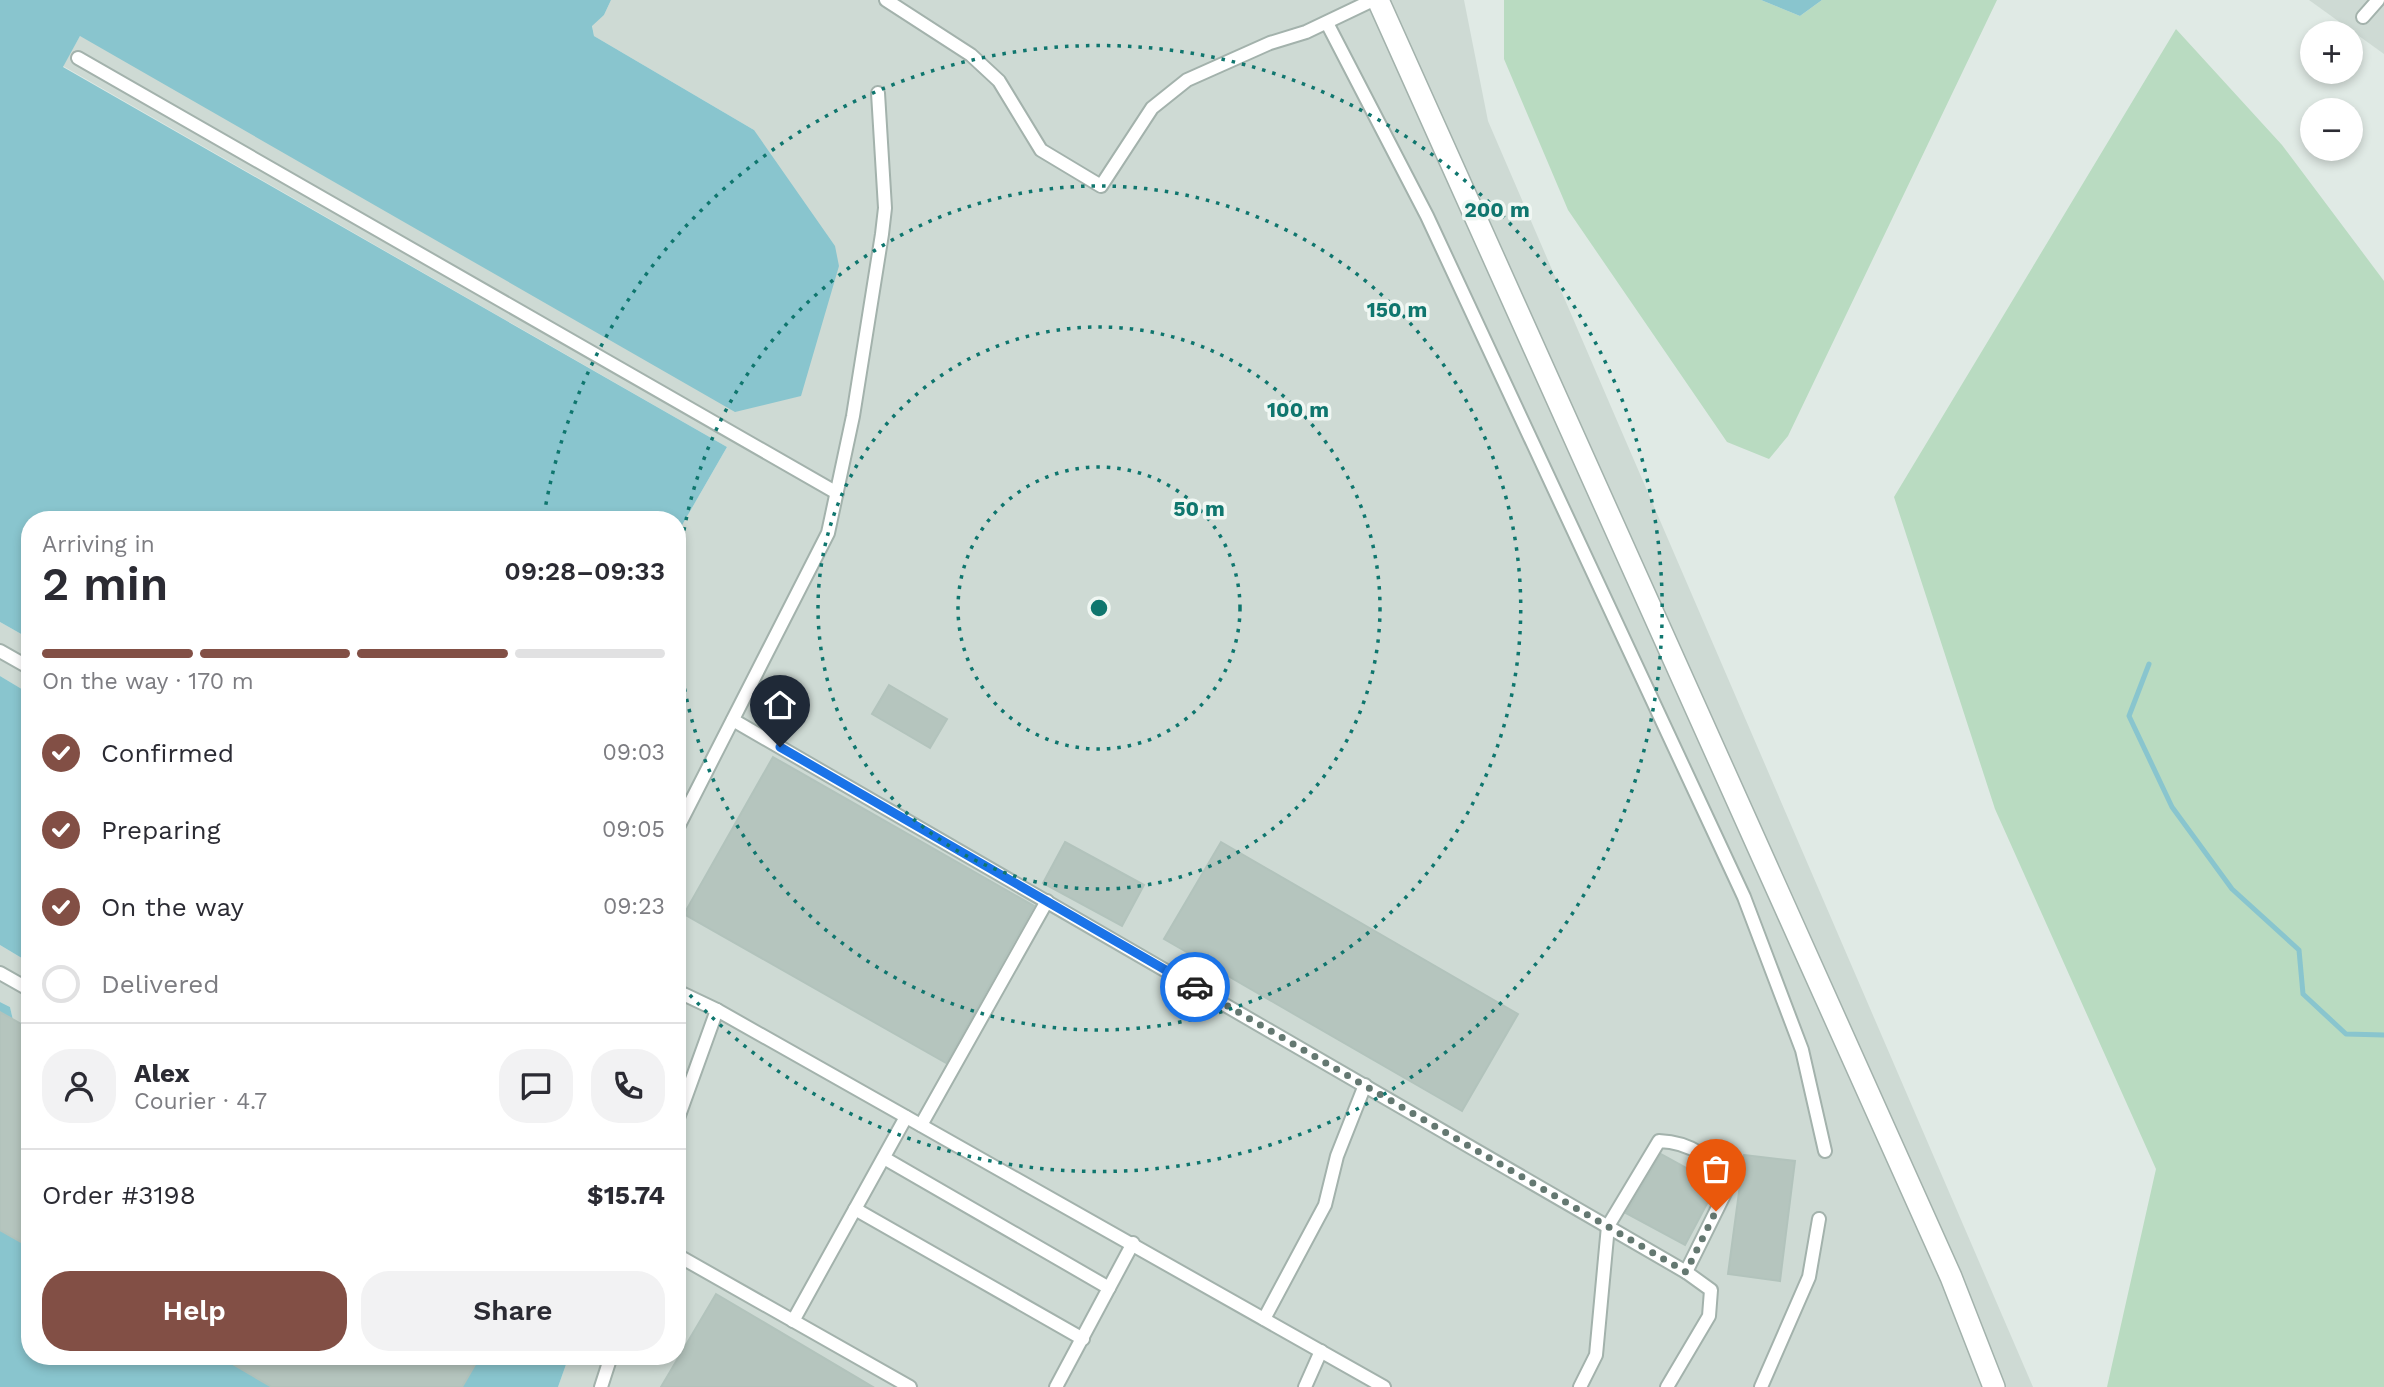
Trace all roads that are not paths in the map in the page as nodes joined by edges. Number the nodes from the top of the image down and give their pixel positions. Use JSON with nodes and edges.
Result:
{"nodes":[{"id":1,"x":886,"y":0,"type":"edge"},
{"id":2,"x":1375,"y":0,"type":"edge"},
{"id":3,"x":2378,"y":0,"type":"edge"},
{"id":4,"x":2363,"y":17,"type":"dead end"},
{"id":5,"x":1327,"y":23,"type":"junction"},
{"id":6,"x":78,"y":58,"type":"dead end"},
{"id":7,"x":878,"y":93,"type":"dead end"},
{"id":8,"x":837,"y":493,"type":"junction"},
{"id":9,"x":0,"y":652,"type":"edge"},
{"id":10,"x":21,"y":663,"type":"edge"},
{"id":11,"x":733,"y":720,"type":"junction"},
{"id":12,"x":686,"y":811,"type":"edge"},
{"id":13,"x":1047,"y":901,"type":"junction"},
{"id":14,"x":0,"y":973,"type":"edge"},
{"id":15,"x":21,"y":985,"type":"edge"},
{"id":16,"x":686,"y":995,"type":"edge"},
{"id":17,"x":718,"y":1010,"type":"junction"},
{"id":18,"x":1365,"y":1085,"type":"junction"},
{"id":19,"x":686,"y":1097,"type":"edge"},
{"id":20,"x":906,"y":1117,"type":"junction"},
{"id":21,"x":921,"y":1125,"type":"junction"},
{"id":22,"x":1825,"y":1152,"type":"dead end"},
{"id":23,"x":884,"y":1158,"type":"junction"},
{"id":24,"x":855,"y":1209,"type":"junction"},
{"id":25,"x":1819,"y":1219,"type":"dead end"},
{"id":26,"x":1608,"y":1226,"type":"junction"},
{"id":27,"x":1133,"y":1243,"type":"junction"},
{"id":28,"x":686,"y":1260,"type":"edge"},
{"id":29,"x":1686,"y":1272,"type":"junction"},
{"id":30,"x":1109,"y":1288,"type":"junction"},
{"id":31,"x":1264,"y":1319,"type":"junction"},
{"id":32,"x":793,"y":1321,"type":"junction"},
{"id":33,"x":1083,"y":1339,"type":"junction"},
{"id":34,"x":1321,"y":1351,"type":"junction"},
{"id":35,"x":608,"y":1365,"type":"edge"},
{"id":36,"x":601,"y":1387,"type":"edge"},
{"id":37,"x":910,"y":1387,"type":"edge"},
{"id":38,"x":1056,"y":1387,"type":"edge"},
{"id":39,"x":1304,"y":1387,"type":"edge"},
{"id":40,"x":1384,"y":1387,"type":"edge"},
{"id":41,"x":1580,"y":1387,"type":"edge"},
{"id":42,"x":1667,"y":1387,"type":"edge"},
{"id":43,"x":1761,"y":1387,"type":"edge"},
{"id":44,"x":1994,"y":1387,"type":"edge"}],
"edges":[{"from":1,"to":5,"type":"lane"},
{"from":2,"to":5,"type":"lane"},
{"from":2,"to":44,"type":"street"},
{"from":3,"to":4,"type":"lane"},
{"from":5,"to":22,"type":"lane"},
{"from":6,"to":8,"type":"lane"},
{"from":7,"to":8,"type":"lane"},
{"from":8,"to":11,"type":"lane"},
{"from":9,"to":10,"type":"lane"},
{"from":11,"to":12,"type":"lane"},
{"from":11,"to":13,"type":"lane"},
{"from":13,"to":18,"type":"lane"},
{"from":13,"to":21,"type":"lane"},
{"from":14,"to":15,"type":"lane"},
{"from":16,"to":17,"type":"lane"},
{"from":17,"to":19,"type":"lane"},
{"from":17,"to":20,"type":"lane"},
{"from":18,"to":26,"type":"lane"},
{"from":18,"to":31,"type":"lane"},
{"from":20,"to":21,"type":"lane"},
{"from":20,"to":23,"type":"lane"},
{"from":21,"to":27,"type":"lane"},
{"from":23,"to":24,"type":"lane"},
{"from":23,"to":30,"type":"lane"},
{"from":24,"to":32,"type":"lane"},
{"from":24,"to":33,"type":"lane"},
{"from":25,"to":43,"type":"lane"},
{"from":26,"to":29,"type":"lane"},
{"from":26,"to":29,"type":"lane"},
{"from":26,"to":41,"type":"lane"},
{"from":27,"to":30,"type":"lane"},
{"from":27,"to":31,"type":"lane"},
{"from":28,"to":32,"type":"lane"},
{"from":29,"to":42,"type":"lane"},
{"from":30,"to":33,"type":"lane"},
{"from":31,"to":34,"type":"lane"},
{"from":32,"to":37,"type":"lane"},
{"from":33,"to":38,"type":"lane"},
{"from":34,"to":39,"type":"lane"},
{"from":34,"to":40,"type":"lane"},
{"from":35,"to":36,"type":"lane"}]}
